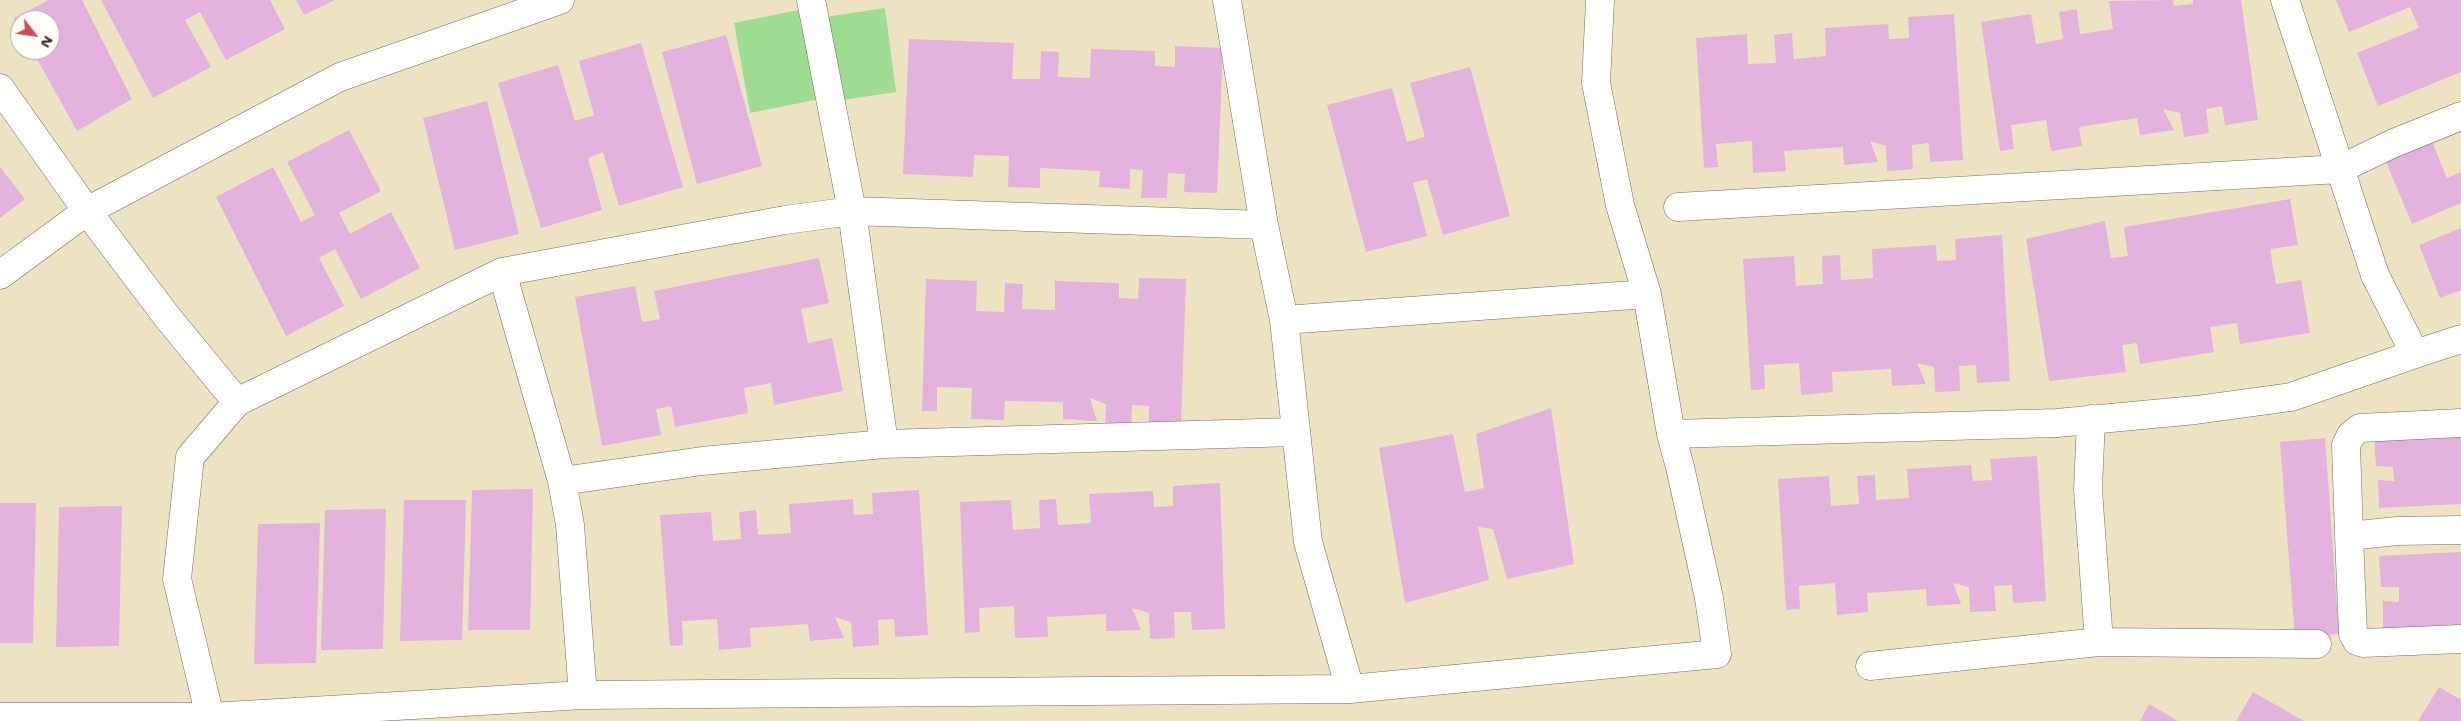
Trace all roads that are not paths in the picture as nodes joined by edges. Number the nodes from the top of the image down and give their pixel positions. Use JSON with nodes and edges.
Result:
{"nodes":[{"id":1,"x":560,"y":0,"type":"edge"},
{"id":2,"x":811,"y":0,"type":"edge"},
{"id":3,"x":1227,"y":0,"type":"edge"},
{"id":4,"x":1600,"y":0,"type":"edge"},
{"id":5,"x":2285,"y":0,"type":"edge"},
{"id":6,"x":0,"y":88,"type":"edge"},
{"id":7,"x":2461,"y":116,"type":"edge"},
{"id":8,"x":2340,"y":169,"type":"junction"},
{"id":9,"x":1678,"y":207,"type":"dead end"},
{"id":10,"x":87,"y":211,"type":"junction"},
{"id":11,"x":852,"y":211,"type":"junction"},
{"id":12,"x":1264,"y":225,"type":"junction"},
{"id":13,"x":502,"y":272,"type":"junction"},
{"id":14,"x":0,"y":275,"type":"edge"},
{"id":15,"x":1647,"y":294,"type":"junction"},
{"id":16,"x":1284,"y":320,"type":"junction"},
{"id":17,"x":2461,"y":339,"type":"edge"},
{"id":18,"x":2415,"y":354,"type":"junction"},
{"id":19,"x":237,"y":402,"type":"junction"},
{"id":20,"x":2091,"y":419,"type":"junction"},
{"id":21,"x":2461,"y":423,"type":"edge"},
{"id":22,"x":1294,"y":432,"type":"junction"},
{"id":23,"x":1671,"y":434,"type":"junction"},
{"id":24,"x":884,"y":444,"type":"junction"},
{"id":25,"x":562,"y":482,"type":"junction"},
{"id":26,"x":2461,"y":530,"type":"edge"},
{"id":27,"x":2349,"y":536,"type":"junction"},
{"id":28,"x":2461,"y":639,"type":"edge"},
{"id":29,"x":2098,"y":642,"type":"junction"},
{"id":30,"x":2317,"y":644,"type":"dead end"},
{"id":31,"x":1870,"y":666,"type":"dead end"},
{"id":32,"x":1350,"y":689,"type":"junction"},
{"id":33,"x":583,"y":695,"type":"junction"},
{"id":34,"x":0,"y":717,"type":"edge"},
{"id":35,"x":210,"y":717,"type":"junction"}],
"edges":[{"from":1,"to":10,"type":"street"},
{"from":2,"to":11,"type":"street"},
{"from":3,"to":12,"type":"street"},
{"from":4,"to":15,"type":"street"},
{"from":5,"to":8,"type":"street"},
{"from":6,"to":10,"type":"street"},
{"from":7,"to":8,"type":"street"},
{"from":8,"to":9,"type":"street"},
{"from":8,"to":18,"type":"street"},
{"from":10,"to":14,"type":"street"},
{"from":10,"to":19,"type":"street"},
{"from":11,"to":12,"type":"street"},
{"from":11,"to":13,"type":"street"},
{"from":11,"to":24,"type":"street"},
{"from":12,"to":16,"type":"street"},
{"from":13,"to":19,"type":"street"},
{"from":13,"to":25,"type":"street"},
{"from":15,"to":16,"type":"street"},
{"from":15,"to":23,"type":"street"},
{"from":16,"to":22,"type":"street"},
{"from":17,"to":18,"type":"street"},
{"from":18,"to":20,"type":"street"},
{"from":19,"to":35,"type":"street"},
{"from":20,"to":23,"type":"street"},
{"from":20,"to":29,"type":"street"},
{"from":21,"to":27,"type":"street"},
{"from":22,"to":24,"type":"street"},
{"from":22,"to":32,"type":"street"},
{"from":23,"to":32,"type":"street"},
{"from":24,"to":25,"type":"street"},
{"from":25,"to":33,"type":"street"},
{"from":26,"to":27,"type":"street"},
{"from":27,"to":28,"type":"street"},
{"from":29,"to":30,"type":"street"},
{"from":29,"to":31,"type":"street"},
{"from":32,"to":33,"type":"street"},
{"from":33,"to":35,"type":"street"},
{"from":34,"to":35,"type":"street"}]}
